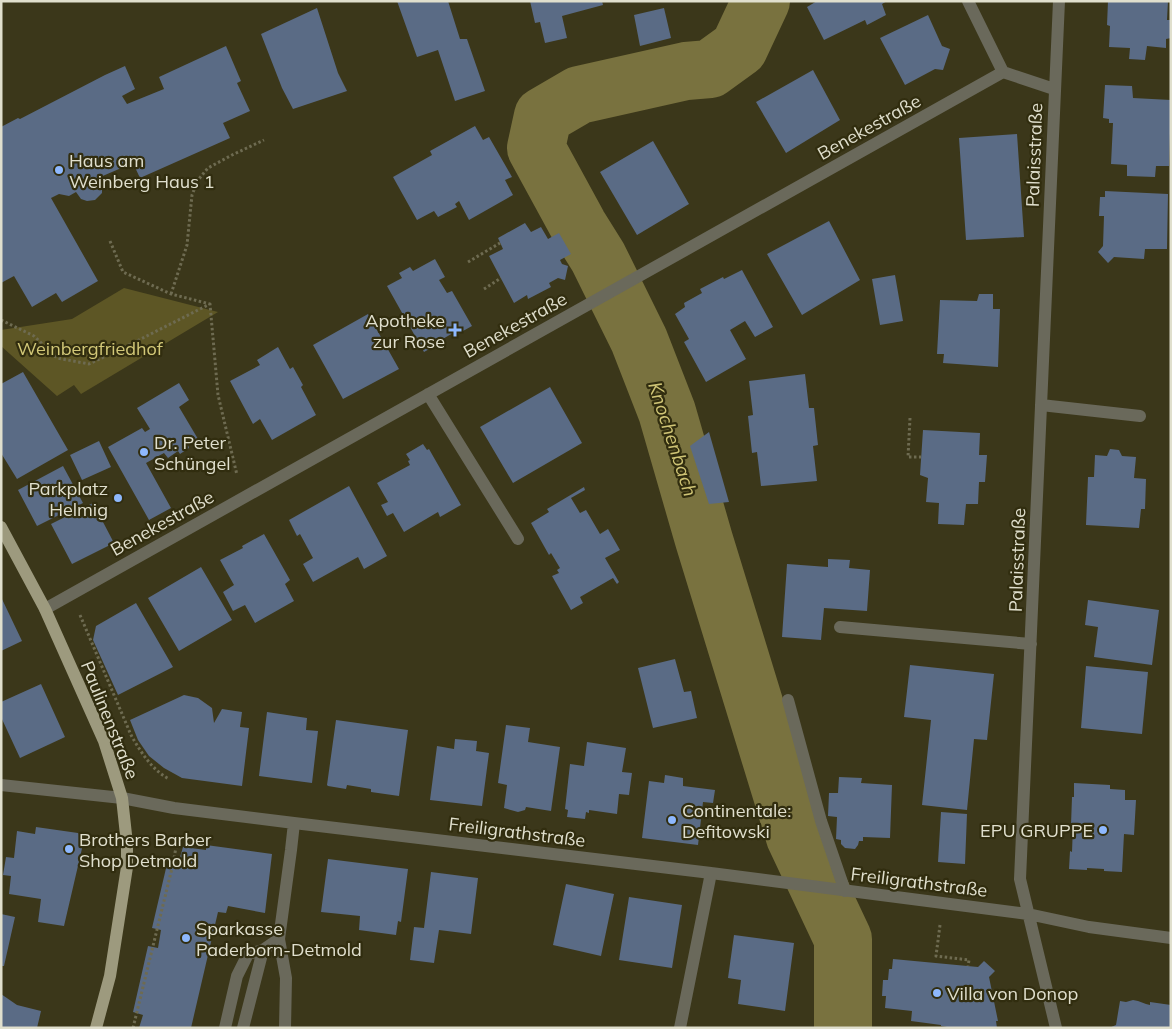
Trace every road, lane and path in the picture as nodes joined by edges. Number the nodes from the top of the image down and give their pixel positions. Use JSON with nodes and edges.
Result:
{"nodes":[{"id":1,"x":968,"y":1,"type":"edge"},
{"id":2,"x":1059,"y":1,"type":"edge"},
{"id":3,"x":1003,"y":72,"type":"junction"},
{"id":4,"x":1054,"y":89,"type":"junction"},
{"id":5,"x":264,"y":140,"type":"dead end"},
{"id":6,"x":110,"y":240,"type":"dead end"},
{"id":7,"x":500,"y":243,"type":"dead end"},
{"id":8,"x":468,"y":262,"type":"dead end"},
{"id":9,"x":501,"y":278,"type":"dead end"},
{"id":10,"x":484,"y":289,"type":"dead end"},
{"id":11,"x":170,"y":294,"type":"junction"},
{"id":12,"x":210,"y":304,"type":"junction"},
{"id":13,"x":1,"y":320,"type":"edge"},
{"id":14,"x":428,"y":394,"type":"junction"},
{"id":15,"x":1041,"y":405,"type":"junction"},
{"id":16,"x":1140,"y":416,"type":"dead end"},
{"id":17,"x":910,"y":418,"type":"dead end"},
{"id":18,"x":921,"y":457,"type":"dead end"},
{"id":19,"x":242,"y":498,"type":"junction"},
{"id":20,"x":1,"y":527,"type":"edge"},
{"id":21,"x":518,"y":539,"type":"dead end"},
{"id":22,"x":72,"y":594,"type":"junction"},
{"id":23,"x":45,"y":609,"type":"junction"},
{"id":24,"x":840,"y":626,"type":"dead end"},
{"id":25,"x":1031,"y":644,"type":"junction"},
{"id":26,"x":788,"y":700,"type":"dead end"},
{"id":27,"x":169,"y":779,"type":"dead end"},
{"id":28,"x":1,"y":784,"type":"edge"},
{"id":29,"x":122,"y":798,"type":"junction"},
{"id":30,"x":294,"y":823,"type":"junction"},
{"id":31,"x":178,"y":836,"type":"dead end"},
{"id":32,"x":711,"y":873,"type":"junction"},
{"id":33,"x":845,"y":891,"type":"junction"},
{"id":34,"x":1028,"y":914,"type":"junction"},
{"id":35,"x":1171,"y":938,"type":"edge"},
{"id":36,"x":279,"y":939,"type":"junction"},
{"id":37,"x":938,"y":947,"type":"dead end"},
{"id":38,"x":263,"y":950,"type":"junction"},
{"id":39,"x":968,"y":966,"type":"dead end"},
{"id":40,"x":96,"y":1028,"type":"edge"},
{"id":41,"x":133,"y":1028,"type":"edge"},
{"id":42,"x":225,"y":1028,"type":"edge"},
{"id":43,"x":243,"y":1028,"type":"edge"},
{"id":44,"x":284,"y":1028,"type":"edge"},
{"id":45,"x":680,"y":1028,"type":"edge"},
{"id":46,"x":1056,"y":1028,"type":"edge"}],
"edges":[{"from":1,"to":3,"type":"street"},
{"from":2,"to":4,"type":"street","name":"Palaisstraße"},
{"from":3,"to":4,"type":"street","name":"Palaisstraße"},
{"from":3,"to":14,"type":"street","name":"Benekestraße"},
{"from":4,"to":15,"type":"street","name":"Palaisstraße"},
{"from":5,"to":11,"type":"path"},
{"from":6,"to":11,"type":"path"},
{"from":7,"to":8,"type":"path"},
{"from":9,"to":10,"type":"path"},
{"from":11,"to":12,"type":"path"},
{"from":12,"to":13,"type":"path"},
{"from":12,"to":19,"type":"path"},
{"from":14,"to":19,"type":"street","name":"Benekestraße"},
{"from":14,"to":21,"type":"street"},
{"from":15,"to":16,"type":"street"},
{"from":15,"to":25,"type":"street","name":"Palaisstraße"},
{"from":17,"to":18,"type":"path"},
{"from":19,"to":22,"type":"street","name":"Benekestraße"},
{"from":20,"to":23,"type":"main road","name":"Paulinenstraße"},
{"from":22,"to":23,"type":"street","name":"Benekestraße"},
{"from":22,"to":27,"type":"path"},
{"from":23,"to":29,"type":"main road","name":"Paulinenstraße"},
{"from":24,"to":25,"type":"street"},
{"from":25,"to":34,"type":"street","name":"Palaisstraße"},
{"from":26,"to":33,"type":"street"},
{"from":28,"to":29,"type":"street","name":"Freiligrathstraße"},
{"from":29,"to":30,"type":"street","name":"Freiligrathstraße"},
{"from":29,"to":40,"type":"main road","name":"Paulinenstraße"},
{"from":30,"to":32,"type":"street","name":"Freiligrathstraße"},
{"from":30,"to":36,"type":"street"},
{"from":31,"to":41,"type":"path"},
{"from":32,"to":33,"type":"street","name":"Freiligrathstraße"},
{"from":32,"to":45,"type":"street"},
{"from":33,"to":34,"type":"street","name":"Freiligrathstraße"},
{"from":34,"to":35,"type":"street","name":"Freiligrathstraße"},
{"from":34,"to":46,"type":"street","name":"Palaisstraße"},
{"from":36,"to":38,"type":"street"},
{"from":36,"to":44,"type":"street"},
{"from":37,"to":39,"type":"path"},
{"from":38,"to":42,"type":"street"},
{"from":38,"to":43,"type":"street"}]}
